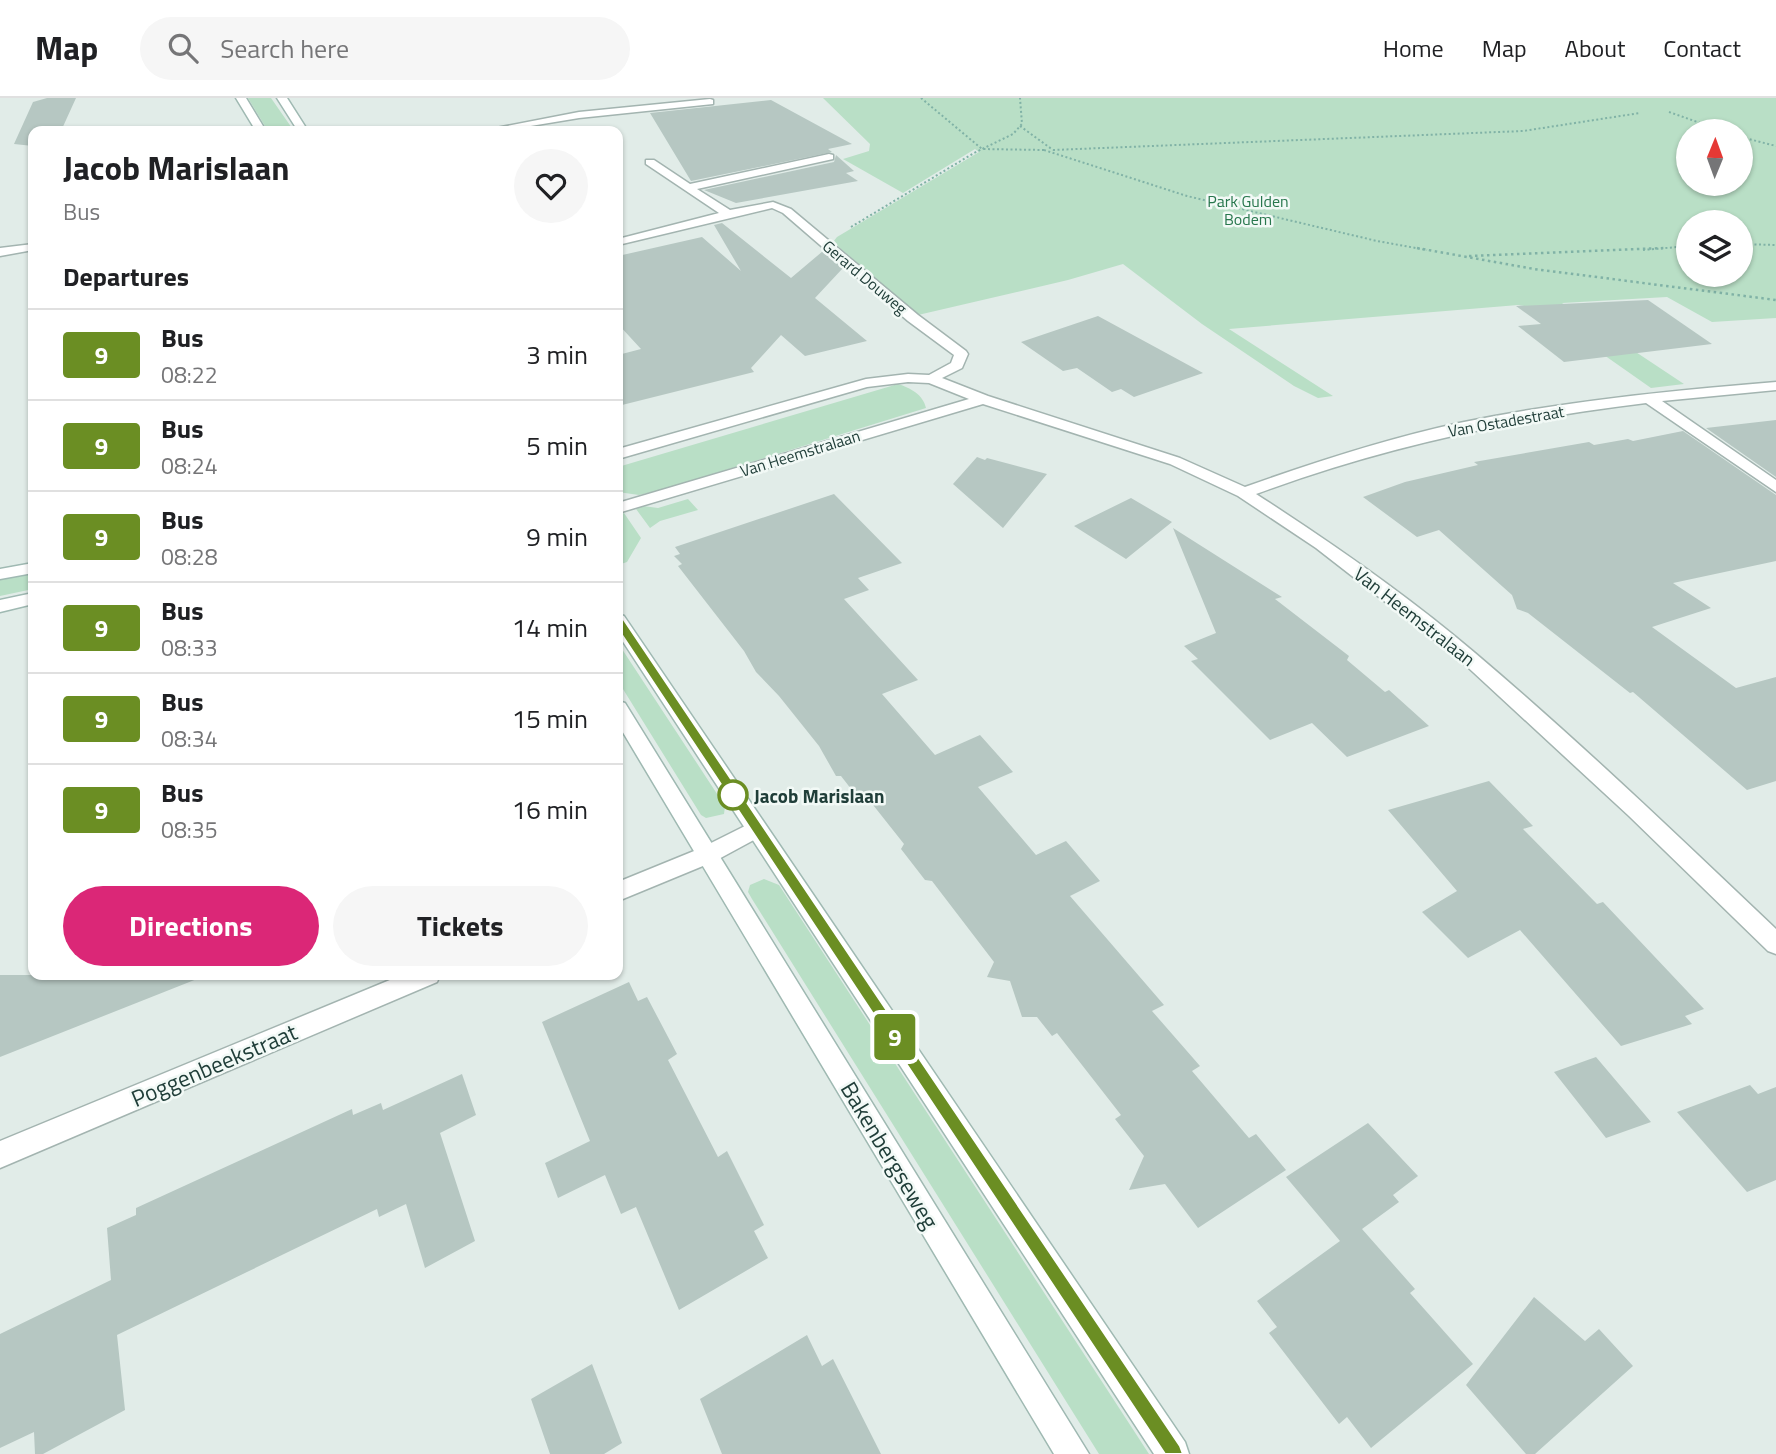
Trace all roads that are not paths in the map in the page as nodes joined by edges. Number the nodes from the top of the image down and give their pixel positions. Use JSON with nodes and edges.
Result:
{"nodes":[{"id":1,"x":241,"y":98,"type":"edge"},
{"id":2,"x":282,"y":98,"type":"edge"},
{"id":3,"x":710,"y":102,"type":"dead end"},
{"id":4,"x":258,"y":126,"type":"edge"},
{"id":5,"x":300,"y":126,"type":"edge"},
{"id":6,"x":508,"y":126,"type":"edge"},
{"id":7,"x":829,"y":157,"type":"dead end"},
{"id":8,"x":650,"y":162,"type":"dead end"},
{"id":9,"x":690,"y":187,"type":"junction"},
{"id":10,"x":728,"y":214,"type":"junction"},
{"id":11,"x":623,"y":241,"type":"edge"},
{"id":12,"x":28,"y":248,"type":"edge"},
{"id":13,"x":0,"y":252,"type":"edge"},
{"id":14,"x":931,"y":379,"type":"junction"},
{"id":15,"x":1776,"y":386,"type":"edge"},
{"id":16,"x":1647,"y":397,"type":"junction"},
{"id":17,"x":983,"y":399,"type":"junction"},
{"id":18,"x":623,"y":453,"type":"edge"},
{"id":19,"x":1776,"y":487,"type":"edge"},
{"id":20,"x":1244,"y":493,"type":"junction"},
{"id":21,"x":623,"y":507,"type":"edge"},
{"id":22,"x":28,"y":569,"type":"edge"},
{"id":23,"x":0,"y":574,"type":"edge"},
{"id":24,"x":28,"y":600,"type":"edge"},
{"id":25,"x":0,"y":606,"type":"edge"},
{"id":26,"x":623,"y":628,"type":"edge"},
{"id":27,"x":623,"y":716,"type":"edge"},
{"id":28,"x":755,"y":829,"type":"junction"},
{"id":29,"x":707,"y":855,"type":"junction"},
{"id":30,"x":623,"y":890,"type":"edge"},
{"id":31,"x":1776,"y":944,"type":"edge"},
{"id":32,"x":416,"y":980,"type":"edge"},
{"id":33,"x":0,"y":1155,"type":"edge"},
{"id":34,"x":1073,"y":1454,"type":"edge"},
{"id":35,"x":1173,"y":1454,"type":"edge"}],
"edges":[{"from":1,"to":4,"type":"street"},
{"from":2,"to":5,"type":"street"},
{"from":3,"to":6,"type":"street"},
{"from":7,"to":9,"type":"street"},
{"from":8,"to":9,"type":"street"},
{"from":9,"to":10,"type":"street"},
{"from":10,"to":11,"type":"street","name":"Gerard Douweg"},
{"from":10,"to":14,"type":"street","name":"Gerard Douweg"},
{"from":12,"to":13,"type":"street"},
{"from":14,"to":17,"type":"street","name":"Van Heemstralaan"},
{"from":14,"to":18,"type":"street","name":"Van Heemstralaan"},
{"from":15,"to":16,"type":"street","name":"Van Ostadestraat"},
{"from":16,"to":19,"type":"street"},
{"from":16,"to":20,"type":"street","name":"Van Ostadestraat"},
{"from":17,"to":20,"type":"street","name":"Van Heemstralaan"},
{"from":17,"to":21,"type":"street","name":"Van Heemstralaan"},
{"from":20,"to":31,"type":"street","name":"Van Heemstralaan"},
{"from":22,"to":23,"type":"street"},
{"from":24,"to":25,"type":"street"},
{"from":26,"to":28,"type":"street"},
{"from":27,"to":29,"type":"street","name":"Bakenbergseweg"},
{"from":28,"to":29,"type":"street"},
{"from":28,"to":35,"type":"street"},
{"from":29,"to":30,"type":"street"},
{"from":29,"to":34,"type":"street","name":"Bakenbergseweg"},
{"from":32,"to":33,"type":"street","name":"Poggenbeekstraat"}]}
